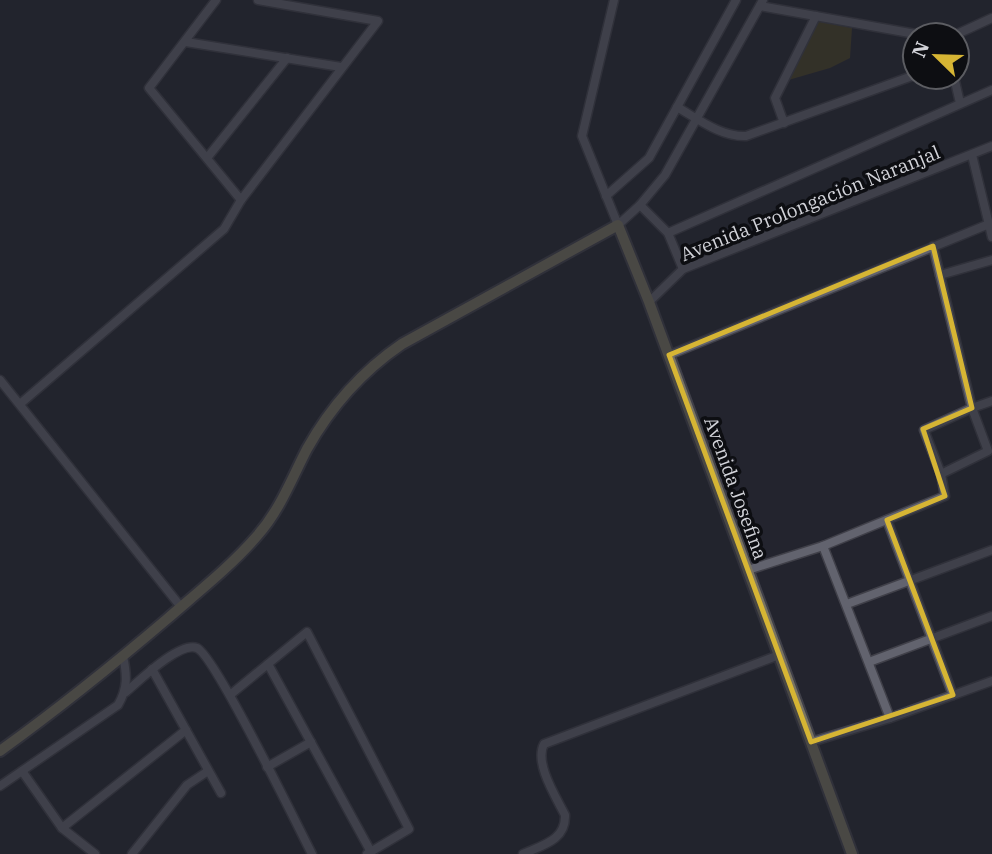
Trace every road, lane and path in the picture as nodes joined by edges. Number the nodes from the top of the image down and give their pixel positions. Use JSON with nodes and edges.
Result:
{"nodes":[{"id":1,"x":216,"y":0,"type":"edge"},
{"id":2,"x":258,"y":0,"type":"edge"},
{"id":3,"x":614,"y":0,"type":"edge"},
{"id":4,"x":736,"y":0,"type":"edge"},
{"id":5,"x":761,"y":3,"type":"edge"},
{"id":6,"x":816,"y":16,"type":"junction"},
{"id":7,"x":992,"y":18,"type":"edge"},
{"id":8,"x":971,"y":28,"type":"edge"},
{"id":9,"x":901,"y":31,"type":"edge"},
{"id":10,"x":186,"y":42,"type":"junction"},
{"id":11,"x":287,"y":58,"type":"junction"},
{"id":12,"x":341,"y":67,"type":"junction"},
{"id":13,"x":901,"y":80,"type":"edge"},
{"id":14,"x":992,"y":90,"type":"edge"},
{"id":15,"x":957,"y":91,"type":"edge"},
{"id":16,"x":960,"y":103,"type":"junction"},
{"id":17,"x":677,"y":107,"type":"junction"},
{"id":18,"x":697,"y":118,"type":"junction"},
{"id":19,"x":784,"y":122,"type":"junction"},
{"id":20,"x":992,"y":146,"type":"edge"},
{"id":21,"x":972,"y":155,"type":"junction"},
{"id":22,"x":207,"y":158,"type":"junction"},
{"id":23,"x":606,"y":196,"type":"junction"},
{"id":24,"x":241,"y":200,"type":"junction"},
{"id":25,"x":640,"y":205,"type":"junction"},
{"id":26,"x":989,"y":224,"type":"junction"},
{"id":27,"x":618,"y":225,"type":"junction"},
{"id":28,"x":668,"y":233,"type":"junction"},
{"id":29,"x":992,"y":237,"type":"edge"},
{"id":30,"x":933,"y":246,"type":"junction"},
{"id":31,"x":992,"y":260,"type":"edge"},
{"id":32,"x":683,"y":269,"type":"junction"},
{"id":33,"x":940,"y":275,"type":"junction"},
{"id":34,"x":649,"y":302,"type":"junction"},
{"id":35,"x":668,"y":355,"type":"junction"},
{"id":36,"x":0,"y":380,"type":"edge"},
{"id":37,"x":992,"y":401,"type":"edge"},
{"id":38,"x":20,"y":404,"type":"junction"},
{"id":39,"x":972,"y":408,"type":"junction"},
{"id":40,"x":942,"y":474,"type":"junction"},
{"id":41,"x":887,"y":520,"type":"junction"},
{"id":42,"x":823,"y":545,"type":"junction"},
{"id":43,"x":992,"y":550,"type":"edge"},
{"id":44,"x":748,"y":570,"type":"junction"},
{"id":45,"x":911,"y":580,"type":"junction"},
{"id":46,"x":847,"y":604,"type":"junction"},
{"id":47,"x":181,"y":607,"type":"junction"},
{"id":48,"x":992,"y":616,"type":"edge"},
{"id":49,"x":932,"y":639,"type":"junction"},
{"id":50,"x":779,"y":655,"type":"junction"},
{"id":51,"x":124,"y":656,"type":"junction"},
{"id":52,"x":869,"y":662,"type":"junction"},
{"id":53,"x":268,"y":664,"type":"junction"},
{"id":54,"x":152,"y":669,"type":"junction"},
{"id":55,"x":992,"y":681,"type":"edge"},
{"id":56,"x":125,"y":692,"type":"junction"},
{"id":57,"x":230,"y":695,"type":"junction"},
{"id":58,"x":953,"y":695,"type":"junction"},
{"id":59,"x":891,"y":718,"type":"junction"},
{"id":60,"x":186,"y":730,"type":"junction"},
{"id":61,"x":311,"y":742,"type":"junction"},
{"id":62,"x":811,"y":742,"type":"junction"},
{"id":63,"x":0,"y":751,"type":"edge"},
{"id":64,"x":267,"y":767,"type":"junction"},
{"id":65,"x":22,"y":771,"type":"junction"},
{"id":66,"x":208,"y":771,"type":"junction"},
{"id":67,"x":0,"y":786,"type":"edge"},
{"id":68,"x":221,"y":793,"type":"dead end"},
{"id":69,"x":62,"y":828,"type":"junction"},
{"id":70,"x":369,"y":853,"type":"edge"},
{"id":71,"x":94,"y":854,"type":"edge"},
{"id":72,"x":132,"y":854,"type":"edge"},
{"id":73,"x":312,"y":854,"type":"edge"},
{"id":74,"x":523,"y":854,"type":"edge"},
{"id":75,"x":852,"y":854,"type":"edge"}],
"edges":[{"from":1,"to":10,"type":"street"},
{"from":2,"to":12,"type":"street"},
{"from":3,"to":23,"type":"street","name":"Avenida Josefina"},
{"from":4,"to":17,"type":"street"},
{"from":5,"to":6,"type":"street"},
{"from":5,"to":18,"type":"street"},
{"from":6,"to":9,"type":"street"},
{"from":6,"to":19,"type":"street"},
{"from":7,"to":8,"type":"street"},
{"from":10,"to":11,"type":"street"},
{"from":10,"to":22,"type":"street"},
{"from":11,"to":12,"type":"street"},
{"from":11,"to":22,"type":"street"},
{"from":12,"to":24,"type":"street"},
{"from":13,"to":19,"type":"street"},
{"from":14,"to":16,"type":"street","name":"Avenida Prolongación Naranjal"},
{"from":15,"to":16,"type":"street"},
{"from":16,"to":28,"type":"street","name":"Avenida Prolongación Naranjal"},
{"from":17,"to":18,"type":"street"},
{"from":17,"to":23,"type":"street"},
{"from":18,"to":19,"type":"street"},
{"from":18,"to":25,"type":"street"},
{"from":20,"to":21,"type":"street","name":"Avenida Prolongación Naranjal"},
{"from":21,"to":26,"type":"street"},
{"from":21,"to":32,"type":"street","name":"Avenida Prolongación Naranjal"},
{"from":22,"to":24,"type":"street"},
{"from":23,"to":27,"type":"street","name":"Avenida Josefina"},
{"from":24,"to":38,"type":"street"},
{"from":25,"to":27,"type":"street"},
{"from":25,"to":28,"type":"street"},
{"from":26,"to":29,"type":"street"},
{"from":26,"to":30,"type":"street"},
{"from":27,"to":34,"type":"street","name":"Avenida Josefina"},
{"from":27,"to":47,"type":"street"},
{"from":28,"to":32,"type":"street"},
{"from":30,"to":33,"type":"street"},
{"from":30,"to":35,"type":"street"},
{"from":31,"to":33,"type":"street"},
{"from":32,"to":34,"type":"street","name":"Avenida Prolongación Naranjal"},
{"from":33,"to":39,"type":"street"},
{"from":34,"to":35,"type":"street","name":"Avenida Josefina"},
{"from":35,"to":44,"type":"street","name":"Avenida Josefina"},
{"from":36,"to":38,"type":"street"},
{"from":37,"to":39,"type":"street"},
{"from":38,"to":47,"type":"street"},
{"from":39,"to":40,"type":"street"},
{"from":39,"to":40,"type":"street"},
{"from":40,"to":41,"type":"street"},
{"from":41,"to":42,"type":"street"},
{"from":41,"to":45,"type":"street"},
{"from":42,"to":44,"type":"street"},
{"from":42,"to":46,"type":"street"},
{"from":43,"to":45,"type":"street"},
{"from":44,"to":50,"type":"street","name":"Avenida Josefina"},
{"from":45,"to":46,"type":"street"},
{"from":45,"to":49,"type":"street"},
{"from":46,"to":52,"type":"street"},
{"from":47,"to":51,"type":"street"},
{"from":48,"to":49,"type":"street"},
{"from":49,"to":52,"type":"street"},
{"from":49,"to":58,"type":"street"},
{"from":50,"to":62,"type":"street","name":"Avenida Josefina"},
{"from":50,"to":74,"type":"street"},
{"from":51,"to":56,"type":"street"},
{"from":51,"to":63,"type":"street"},
{"from":52,"to":59,"type":"street"},
{"from":53,"to":57,"type":"street"},
{"from":53,"to":61,"type":"street"},
{"from":53,"to":70,"type":"street"},
{"from":54,"to":56,"type":"street"},
{"from":54,"to":57,"type":"street"},
{"from":54,"to":60,"type":"street"},
{"from":55,"to":58,"type":"street"},
{"from":56,"to":65,"type":"street"},
{"from":57,"to":64,"type":"street"},
{"from":58,"to":59,"type":"street"},
{"from":59,"to":62,"type":"street"},
{"from":60,"to":66,"type":"street"},
{"from":60,"to":69,"type":"street"},
{"from":61,"to":64,"type":"street"},
{"from":61,"to":70,"type":"street"},
{"from":62,"to":75,"type":"street","name":"Avenida Josefina"},
{"from":64,"to":73,"type":"street"},
{"from":65,"to":67,"type":"street"},
{"from":65,"to":69,"type":"street"},
{"from":66,"to":68,"type":"street"},
{"from":66,"to":72,"type":"street"},
{"from":69,"to":71,"type":"street"}]}
